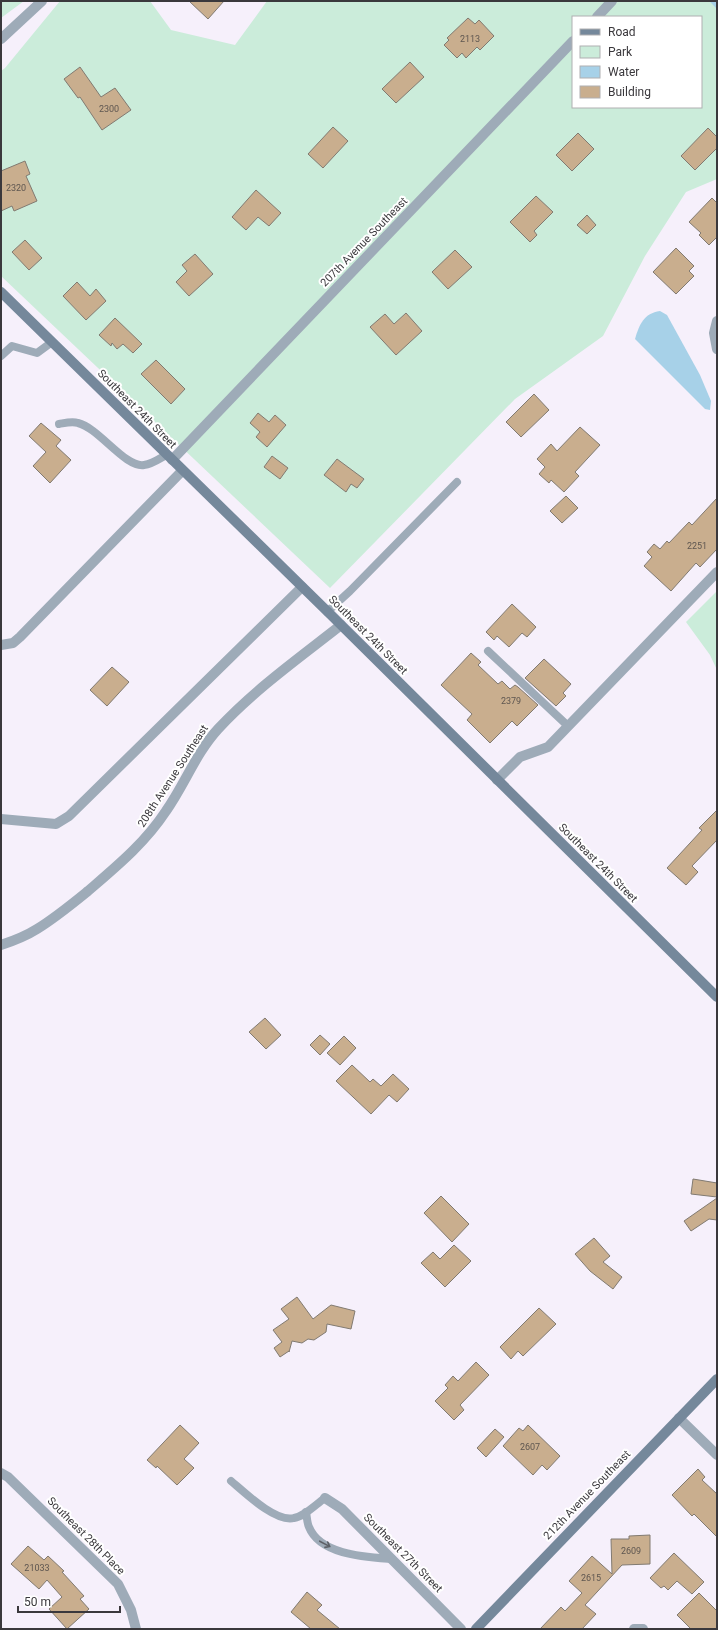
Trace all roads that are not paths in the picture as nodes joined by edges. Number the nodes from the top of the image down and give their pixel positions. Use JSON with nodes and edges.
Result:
{"nodes":[{"id":1,"x":42,"y":1,"type":"edge"},
{"id":2,"x":612,"y":1,"type":"edge"},
{"id":3,"x":598,"y":16,"type":"edge"},
{"id":4,"x":1,"y":39,"type":"edge"},
{"id":5,"x":572,"y":42,"type":"edge"},
{"id":6,"x":1,"y":292,"type":"edge"},
{"id":7,"x":717,"y":321,"type":"edge"},
{"id":8,"x":52,"y":342,"type":"junction"},
{"id":9,"x":717,"y":349,"type":"edge"},
{"id":10,"x":1,"y":356,"type":"edge"},
{"id":11,"x":59,"y":424,"type":"dead end"},
{"id":12,"x":169,"y":458,"type":"junction"},
{"id":13,"x":182,"y":471,"type":"junction"},
{"id":14,"x":457,"y":482,"type":"dead end"},
{"id":15,"x":717,"y":572,"type":"edge"},
{"id":16,"x":302,"y":587,"type":"junction"},
{"id":17,"x":327,"y":612,"type":"junction"},
{"id":18,"x":340,"y":625,"type":"junction"},
{"id":19,"x":1,"y":645,"type":"edge"},
{"id":20,"x":488,"y":651,"type":"dead end"},
{"id":21,"x":568,"y":726,"type":"junction"},
{"id":22,"x":497,"y":780,"type":"junction"},
{"id":23,"x":1,"y":819,"type":"edge"},
{"id":24,"x":1,"y":945,"type":"edge"},
{"id":25,"x":717,"y":997,"type":"edge"},
{"id":26,"x":717,"y":1379,"type":"edge"},
{"id":27,"x":679,"y":1418,"type":"junction"},
{"id":28,"x":717,"y":1455,"type":"edge"},
{"id":29,"x":1,"y":1473,"type":"edge"},
{"id":30,"x":232,"y":1481,"type":"dead end"},
{"id":31,"x":325,"y":1498,"type":"joint"},
{"id":32,"x":306,"y":1512,"type":"junction"},
{"id":33,"x":392,"y":1559,"type":"junction"},
{"id":34,"x":136,"y":1629,"type":"edge"},
{"id":35,"x":461,"y":1629,"type":"edge"},
{"id":36,"x":476,"y":1629,"type":"edge"}],
"edges":[{"from":1,"to":4,"type":"street"},
{"from":2,"to":3,"type":"street"},
{"from":5,"to":12,"type":"street","name":"207th Avenue Southeast"},
{"from":6,"to":8,"type":"street","name":"Southeast 24th Street"},
{"from":7,"to":9,"type":"street"},
{"from":8,"to":10,"type":"lane"},
{"from":8,"to":12,"type":"street","name":"Southeast 24th Street"},
{"from":11,"to":12,"type":"lane"},
{"from":12,"to":13,"type":"street","name":"Southeast 24th Street"},
{"from":13,"to":16,"type":"street","name":"Southeast 24th Street"},
{"from":13,"to":19,"type":"street"},
{"from":14,"to":17,"type":"lane"},
{"from":15,"to":21,"type":"street"},
{"from":16,"to":17,"type":"street","name":"Southeast 24th Street"},
{"from":16,"to":23,"type":"street"},
{"from":17,"to":18,"type":"street","name":"Southeast 24th Street"},
{"from":18,"to":22,"type":"street","name":"Southeast 24th Street"},
{"from":18,"to":24,"type":"street","name":"208th Avenue Southeast"},
{"from":20,"to":21,"type":"lane"},
{"from":21,"to":22,"type":"street"},
{"from":22,"to":25,"type":"street","name":"Southeast 24th Street"},
{"from":26,"to":27,"type":"street","name":"212th Avenue Southeast"},
{"from":27,"to":28,"type":"street"},
{"from":27,"to":36,"type":"street","name":"212th Avenue Southeast"},
{"from":29,"to":34,"type":"street","name":"Southeast 28th Place"},
{"from":30,"to":32,"type":"lane"},
{"from":31,"to":32,"type":"lane"},
{"from":31,"to":33,"type":"street","name":"Southeast 27th Street"},
{"from":32,"to":33,"type":"lane","one_way":true},
{"from":33,"to":35,"type":"street","name":"Southeast 27th Street"}]}
